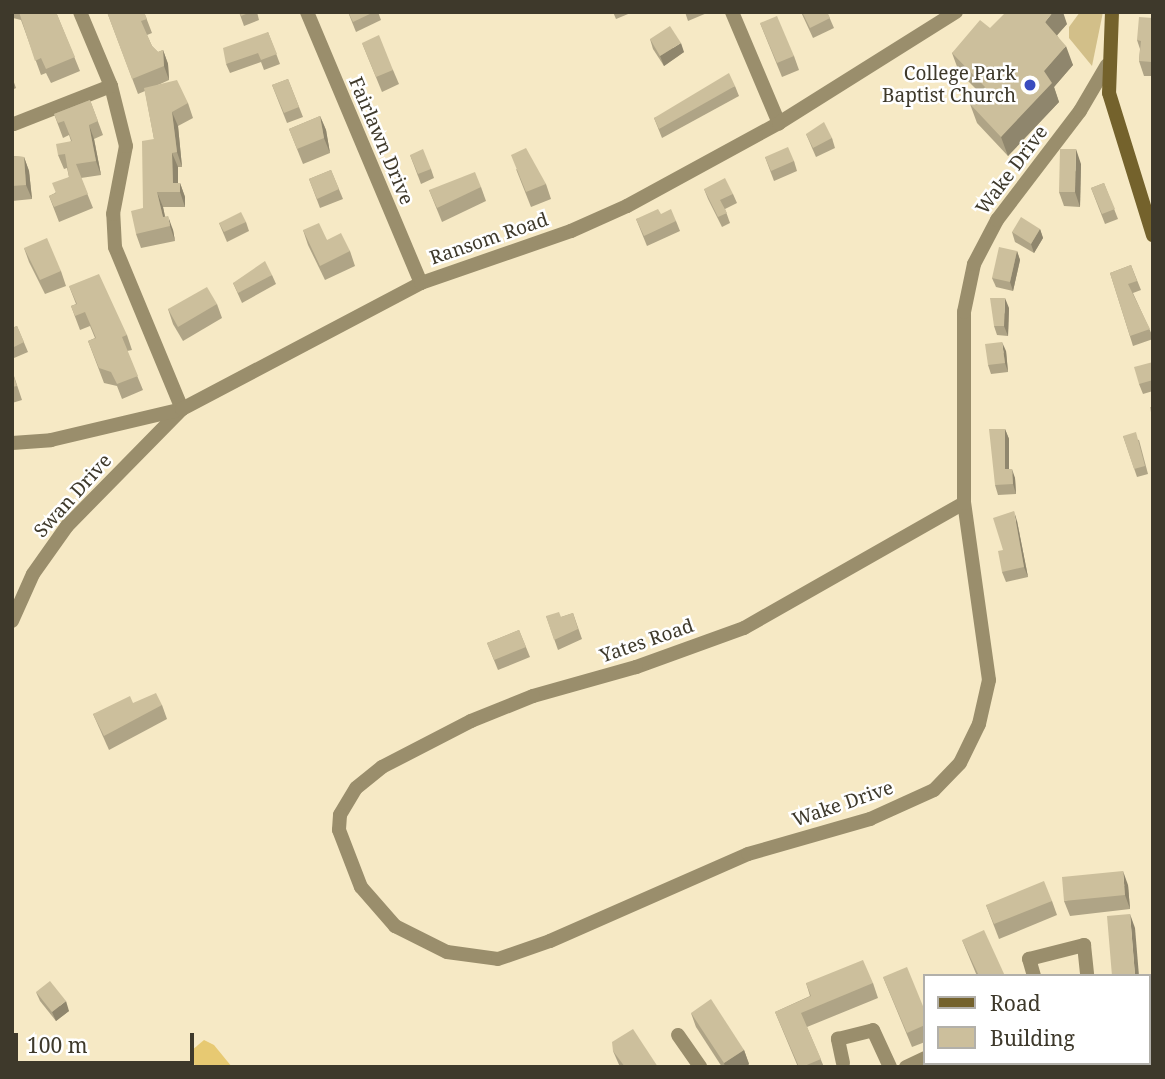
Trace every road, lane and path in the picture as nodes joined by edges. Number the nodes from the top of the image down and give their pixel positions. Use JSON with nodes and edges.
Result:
{"nodes":[{"id":1,"x":80,"y":12,"type":"edge"},
{"id":2,"x":307,"y":12,"type":"edge"},
{"id":3,"x":732,"y":12,"type":"edge"},
{"id":4,"x":955,"y":12,"type":"edge"},
{"id":5,"x":1112,"y":12,"type":"edge"},
{"id":6,"x":1107,"y":65,"type":"junction"},
{"id":7,"x":111,"y":86,"type":"junction"},
{"id":8,"x":779,"y":123,"type":"junction"},
{"id":9,"x":14,"y":124,"type":"edge"},
{"id":10,"x":1153,"y":235,"type":"edge"},
{"id":11,"x":421,"y":283,"type":"junction"},
{"id":12,"x":182,"y":409,"type":"junction"},
{"id":13,"x":12,"y":443,"type":"edge"},
{"id":14,"x":964,"y":503,"type":"junction"},
{"id":15,"x":12,"y":621,"type":"edge"},
{"id":16,"x":345,"y":807,"type":"joint"},
{"id":17,"x":1034,"y":974,"type":"edge"},
{"id":18,"x":1087,"y":974,"type":"edge"},
{"id":19,"x":678,"y":1035,"type":"dead end"},
{"id":20,"x":923,"y":1059,"type":"edge"},
{"id":21,"x":843,"y":1063,"type":"dead end"},
{"id":22,"x":700,"y":1067,"type":"edge"},
{"id":23,"x":890,"y":1067,"type":"edge"},
{"id":24,"x":906,"y":1067,"type":"edge"}],
"edges":[{"from":1,"to":7,"type":"street"},
{"from":2,"to":11,"type":"street","name":"Fairlawn Drive"},
{"from":3,"to":8,"type":"street"},
{"from":4,"to":8,"type":"street","name":"Ransom Road"},
{"from":5,"to":6,"type":"main road"},
{"from":6,"to":10,"type":"main road"},
{"from":6,"to":14,"type":"street","name":"Wake Drive"},
{"from":7,"to":9,"type":"street"},
{"from":7,"to":12,"type":"street"},
{"from":8,"to":11,"type":"street","name":"Ransom Road"},
{"from":11,"to":12,"type":"street","name":"Ransom Road"},
{"from":12,"to":13,"type":"street","name":"Ransom Road"},
{"from":12,"to":15,"type":"street","name":"Swan Drive"},
{"from":14,"to":16,"type":"street","name":"Yates Road"},
{"from":14,"to":16,"type":"street","name":"Wake Drive"},
{"from":17,"to":18,"type":"street"},
{"from":19,"to":22,"type":"street"},
{"from":20,"to":24,"type":"street"},
{"from":21,"to":23,"type":"street"}]}
